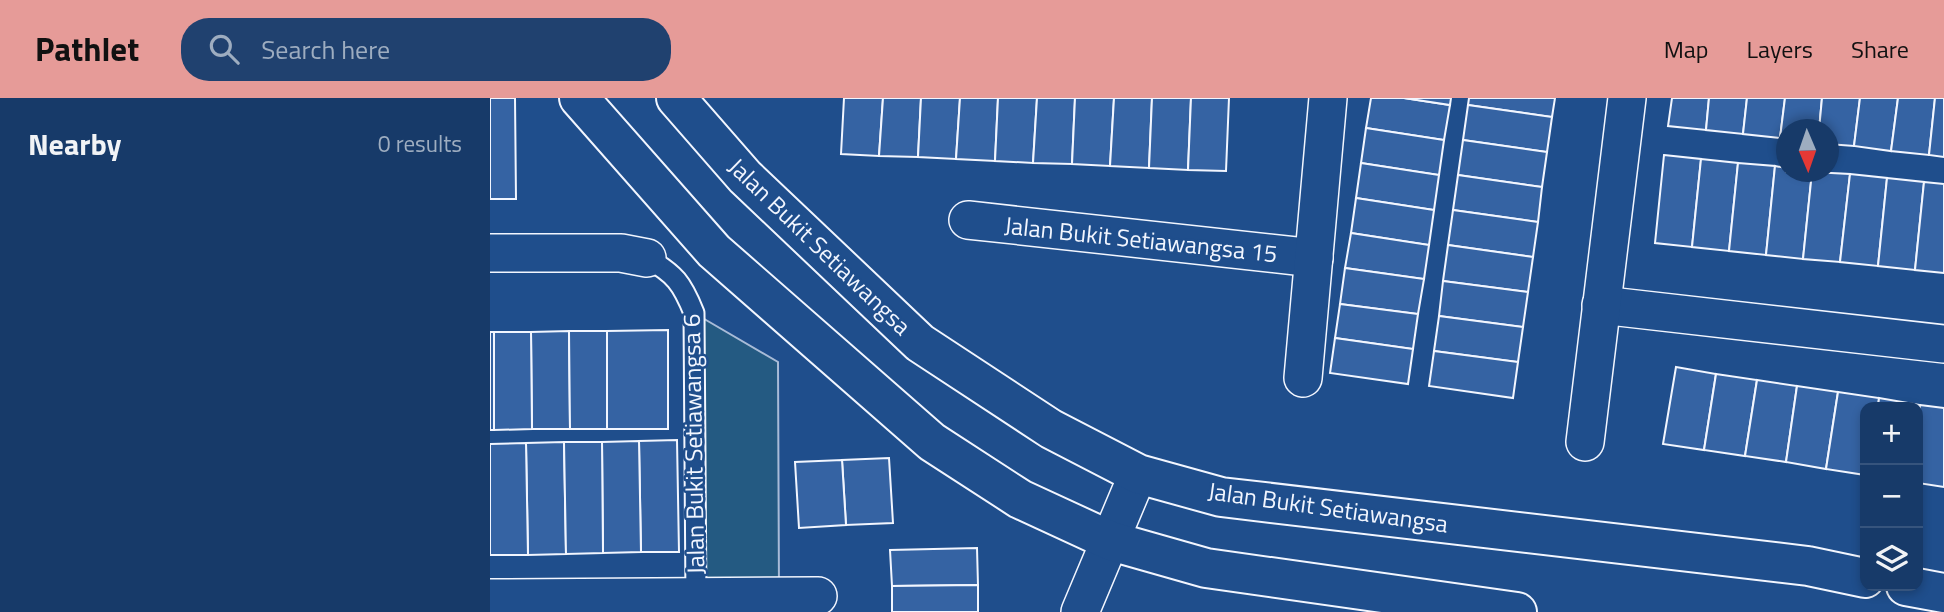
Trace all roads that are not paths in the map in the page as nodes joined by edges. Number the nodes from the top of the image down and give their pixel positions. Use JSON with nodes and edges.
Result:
{"nodes":[{"id":1,"x":579,"y":98,"type":"edge"},
{"id":2,"x":676,"y":98,"type":"edge"},
{"id":3,"x":1328,"y":98,"type":"edge"},
{"id":4,"x":1627,"y":98,"type":"edge"},
{"id":5,"x":968,"y":220,"type":"dead end"},
{"id":6,"x":490,"y":253,"type":"edge"},
{"id":7,"x":647,"y":257,"type":"joint"},
{"id":8,"x":1314,"y":258,"type":"junction"},
{"id":9,"x":1601,"y":305,"type":"junction"},
{"id":10,"x":1944,"y":344,"type":"edge"},
{"id":11,"x":1303,"y":378,"type":"dead end"},
{"id":12,"x":1585,"y":442,"type":"dead end"},
{"id":13,"x":1138,"y":474,"type":"junction"},
{"id":14,"x":1111,"y":541,"type":"junction"},
{"id":15,"x":1860,"y":577,"type":"edge"},
{"id":16,"x":1923,"y":589,"type":"edge"},
{"id":17,"x":1944,"y":593,"type":"edge"},
{"id":18,"x":818,"y":596,"type":"dead end"},
{"id":19,"x":490,"y":598,"type":"edge"},
{"id":20,"x":696,"y":604,"type":"edge"},
{"id":21,"x":1080,"y":612,"type":"edge"},
{"id":22,"x":1517,"y":612,"type":"edge"}],
"edges":[{"from":1,"to":14,"type":"street"},
{"from":2,"to":13,"type":"street","name":"Jalan Bukit Setiawangsa"},
{"from":3,"to":8,"type":"street"},
{"from":4,"to":9,"type":"street"},
{"from":5,"to":8,"type":"street","name":"Jalan Bukit Setiawangsa 15"},
{"from":6,"to":7,"type":"street","name":"Jalan Bukit Setiawangsa 6"},
{"from":7,"to":20,"type":"lane","name":"Jalan Bukit Setiawangsa 6"},
{"from":8,"to":11,"type":"street"},
{"from":9,"to":10,"type":"street"},
{"from":9,"to":12,"type":"street"},
{"from":13,"to":14,"type":"street"},
{"from":13,"to":15,"type":"street","name":"Jalan Bukit Setiawangsa"},
{"from":14,"to":21,"type":"street"},
{"from":14,"to":22,"type":"street"},
{"from":16,"to":17,"type":"street"},
{"from":18,"to":20,"type":"street"},
{"from":19,"to":20,"type":"street"}]}
